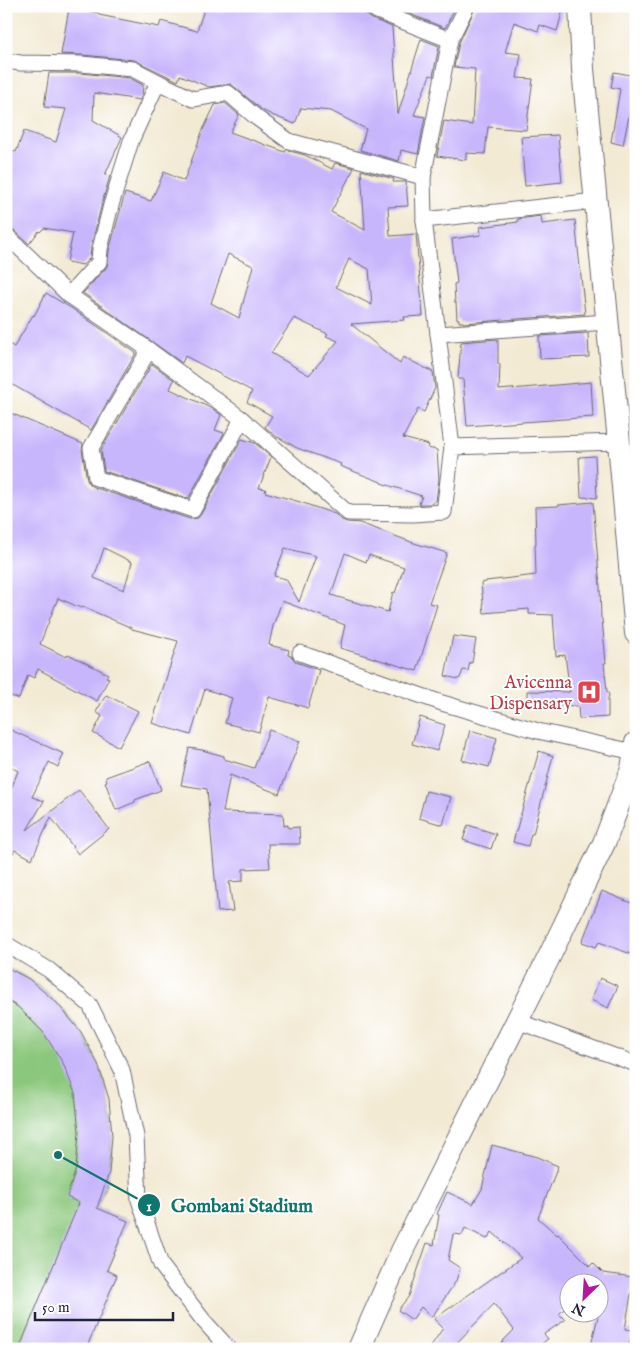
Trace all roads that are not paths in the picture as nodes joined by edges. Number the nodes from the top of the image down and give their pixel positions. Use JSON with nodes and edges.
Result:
{"nodes":[{"id":1,"x":370,"y":6,"type":"edge"},
{"id":2,"x":466,"y":6,"type":"edge"},
{"id":3,"x":580,"y":6,"type":"edge"},
{"id":4,"x":450,"y":40,"type":"junction"},
{"id":5,"x":6,"y":61,"type":"edge"},
{"id":6,"x":158,"y":82,"type":"junction"},
{"id":7,"x":423,"y":177,"type":"junction"},
{"id":8,"x":596,"y":202,"type":"junction"},
{"id":9,"x":424,"y":220,"type":"junction"},
{"id":10,"x":6,"y":235,"type":"edge"},
{"id":11,"x":69,"y":295,"type":"junction"},
{"id":12,"x":607,"y":322,"type":"junction"},
{"id":13,"x":438,"y":334,"type":"junction"},
{"id":14,"x":149,"y":350,"type":"junction"},
{"id":15,"x":242,"y":419,"type":"junction"},
{"id":16,"x":619,"y":442,"type":"junction"},
{"id":17,"x":452,"y":447,"type":"junction"},
{"id":18,"x":636,"y":633,"type":"edge"},
{"id":19,"x":300,"y":653,"type":"dead end"},
{"id":20,"x":635,"y":747,"type":"edge"},
{"id":21,"x":6,"y":944,"type":"edge"},
{"id":22,"x":517,"y":1021,"type":"junction"},
{"id":23,"x":636,"y":1064,"type":"edge"},
{"id":24,"x":228,"y":1349,"type":"edge"},
{"id":25,"x":359,"y":1349,"type":"edge"}],
"edges":[{"from":1,"to":4,"type":"street"},
{"from":2,"to":4,"type":"street"},
{"from":3,"to":8,"type":"main road"},
{"from":4,"to":7,"type":"street"},
{"from":5,"to":6,"type":"street"},
{"from":6,"to":7,"type":"street"},
{"from":6,"to":11,"type":"street"},
{"from":7,"to":9,"type":"street"},
{"from":8,"to":9,"type":"street"},
{"from":8,"to":12,"type":"main road"},
{"from":9,"to":13,"type":"street"},
{"from":10,"to":11,"type":"street"},
{"from":11,"to":14,"type":"street"},
{"from":12,"to":13,"type":"street"},
{"from":12,"to":16,"type":"main road"},
{"from":13,"to":17,"type":"street"},
{"from":14,"to":15,"type":"street"},
{"from":14,"to":15,"type":"street"},
{"from":15,"to":17,"type":"street"},
{"from":16,"to":17,"type":"street"},
{"from":16,"to":18,"type":"main road"},
{"from":19,"to":20,"type":"street"},
{"from":20,"to":22,"type":"main road"},
{"from":21,"to":24,"type":"street"},
{"from":22,"to":23,"type":"street"},
{"from":22,"to":25,"type":"main road"}]}
